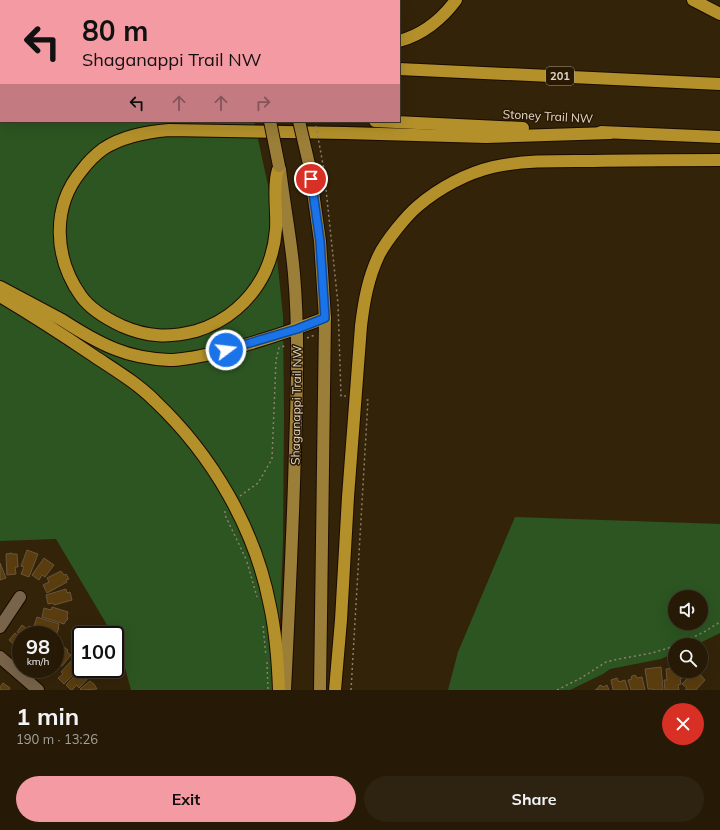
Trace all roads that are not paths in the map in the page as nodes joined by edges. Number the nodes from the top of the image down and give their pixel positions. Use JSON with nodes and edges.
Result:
{"nodes":[{"id":1,"x":456,"y":0,"type":"edge"},
{"id":2,"x":693,"y":0,"type":"edge"},
{"id":3,"x":720,"y":14,"type":"edge"},
{"id":4,"x":400,"y":41,"type":"edge"},
{"id":5,"x":400,"y":69,"type":"edge"},
{"id":6,"x":720,"y":84,"type":"edge"},
{"id":7,"x":270,"y":122,"type":"edge"},
{"id":8,"x":298,"y":122,"type":"edge"},
{"id":9,"x":394,"y":122,"type":"edge"},
{"id":10,"x":610,"y":133,"type":"junction"},
{"id":11,"x":720,"y":137,"type":"edge"},
{"id":12,"x":720,"y":160,"type":"edge"},
{"id":13,"x":279,"y":166,"type":"junction"},
{"id":14,"x":0,"y":287,"type":"edge"},
{"id":15,"x":0,"y":296,"type":"edge"},
{"id":16,"x":325,"y":318,"type":"junction"},
{"id":17,"x":297,"y":329,"type":"junction"},
{"id":18,"x":20,"y":597,"type":"dead end"},
{"id":19,"x":0,"y":626,"type":"edge"},
{"id":20,"x":0,"y":657,"type":"edge"},
{"id":21,"x":38,"y":690,"type":"edge"},
{"id":22,"x":279,"y":690,"type":"edge"},
{"id":23,"x":286,"y":690,"type":"edge"},
{"id":24,"x":320,"y":690,"type":"edge"},
{"id":25,"x":335,"y":690,"type":"edge"}],
"edges":[{"from":1,"to":4,"type":"highway"},
{"from":2,"to":3,"type":"highway"},
{"from":5,"to":6,"type":"highway","number":"201"},
{"from":7,"to":13,"type":"main road","name":"Shaganappi Trail NW","bridge":true},
{"from":8,"to":16,"type":"main road","bridge":true},
{"from":9,"to":10,"type":"highway","name":"Stoney Trail NW"},
{"from":10,"to":11,"type":"highway","name":"Stoney Trail NW"},
{"from":10,"to":13,"type":"highway"},
{"from":12,"to":25,"type":"highway"},
{"from":13,"to":17,"type":"main road","name":"Shaganappi Trail NW"},
{"from":14,"to":17,"type":"highway"},
{"from":15,"to":22,"type":"highway"},
{"from":16,"to":17,"type":"highway"},
{"from":16,"to":24,"type":"main road"},
{"from":17,"to":23,"type":"main road","name":"Shaganappi Trail NW"},
{"from":18,"to":19,"type":"street"},
{"from":20,"to":21,"type":"street"}]}
